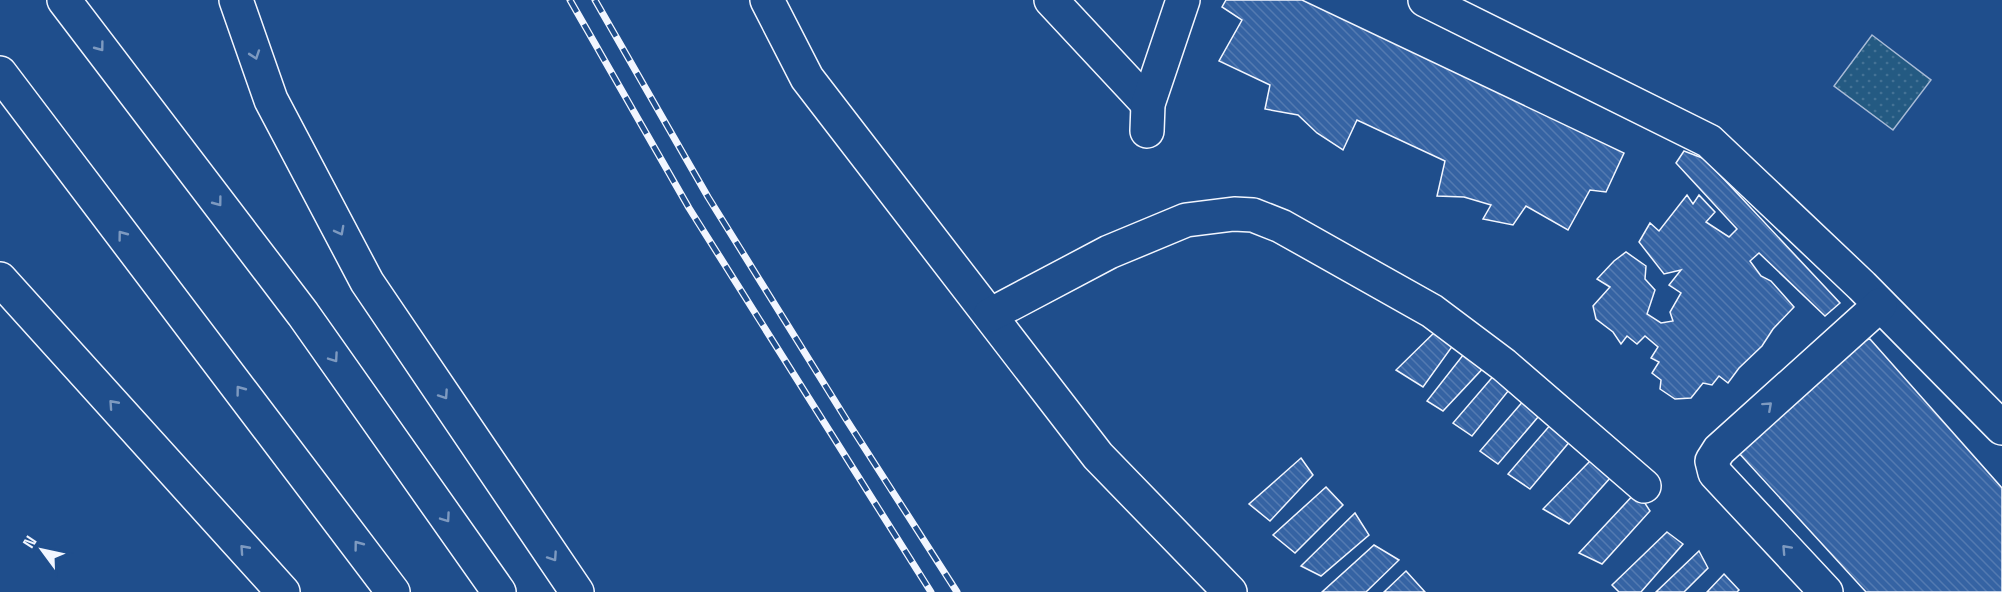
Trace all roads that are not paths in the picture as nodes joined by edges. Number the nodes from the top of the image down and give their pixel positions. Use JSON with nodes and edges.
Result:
{"nodes":[{"id":1,"x":64,"y":0,"type":"edge"},
{"id":2,"x":236,"y":0,"type":"edge"},
{"id":3,"x":767,"y":0,"type":"edge"},
{"id":4,"x":1051,"y":0,"type":"edge"},
{"id":5,"x":1183,"y":0,"type":"edge"},
{"id":6,"x":1425,"y":0,"type":"edge"},
{"id":7,"x":0,"y":73,"type":"edge"},
{"id":8,"x":0,"y":279,"type":"edge"},
{"id":9,"x":1880,"y":305,"type":"junction"},
{"id":10,"x":990,"y":315,"type":"junction"},
{"id":11,"x":2002,"y":428,"type":"edge"},
{"id":12,"x":1644,"y":486,"type":"dead end"},
{"id":13,"x":283,"y":592,"type":"edge"},
{"id":14,"x":393,"y":592,"type":"edge"},
{"id":15,"x":499,"y":592,"type":"edge"},
{"id":16,"x":577,"y":592,"type":"edge"},
{"id":17,"x":1230,"y":592,"type":"edge"},
{"id":18,"x":1826,"y":592,"type":"edge"}],
"edges":[{"from":1,"to":15,"type":"main road","one_way":true},
{"from":2,"to":16,"type":"main road","one_way":true},
{"from":3,"to":10,"type":"main road"},
{"from":4,"to":5,"type":"main road"},
{"from":6,"to":9,"type":"main road"},
{"from":14,"to":7,"type":"main road","one_way":true},
{"from":13,"to":8,"type":"main road","one_way":true},
{"from":9,"to":11,"type":"main road"},
{"from":18,"to":9,"type":"main road","one_way":true},
{"from":10,"to":12,"type":"main road"},
{"from":10,"to":17,"type":"main road"}]}
